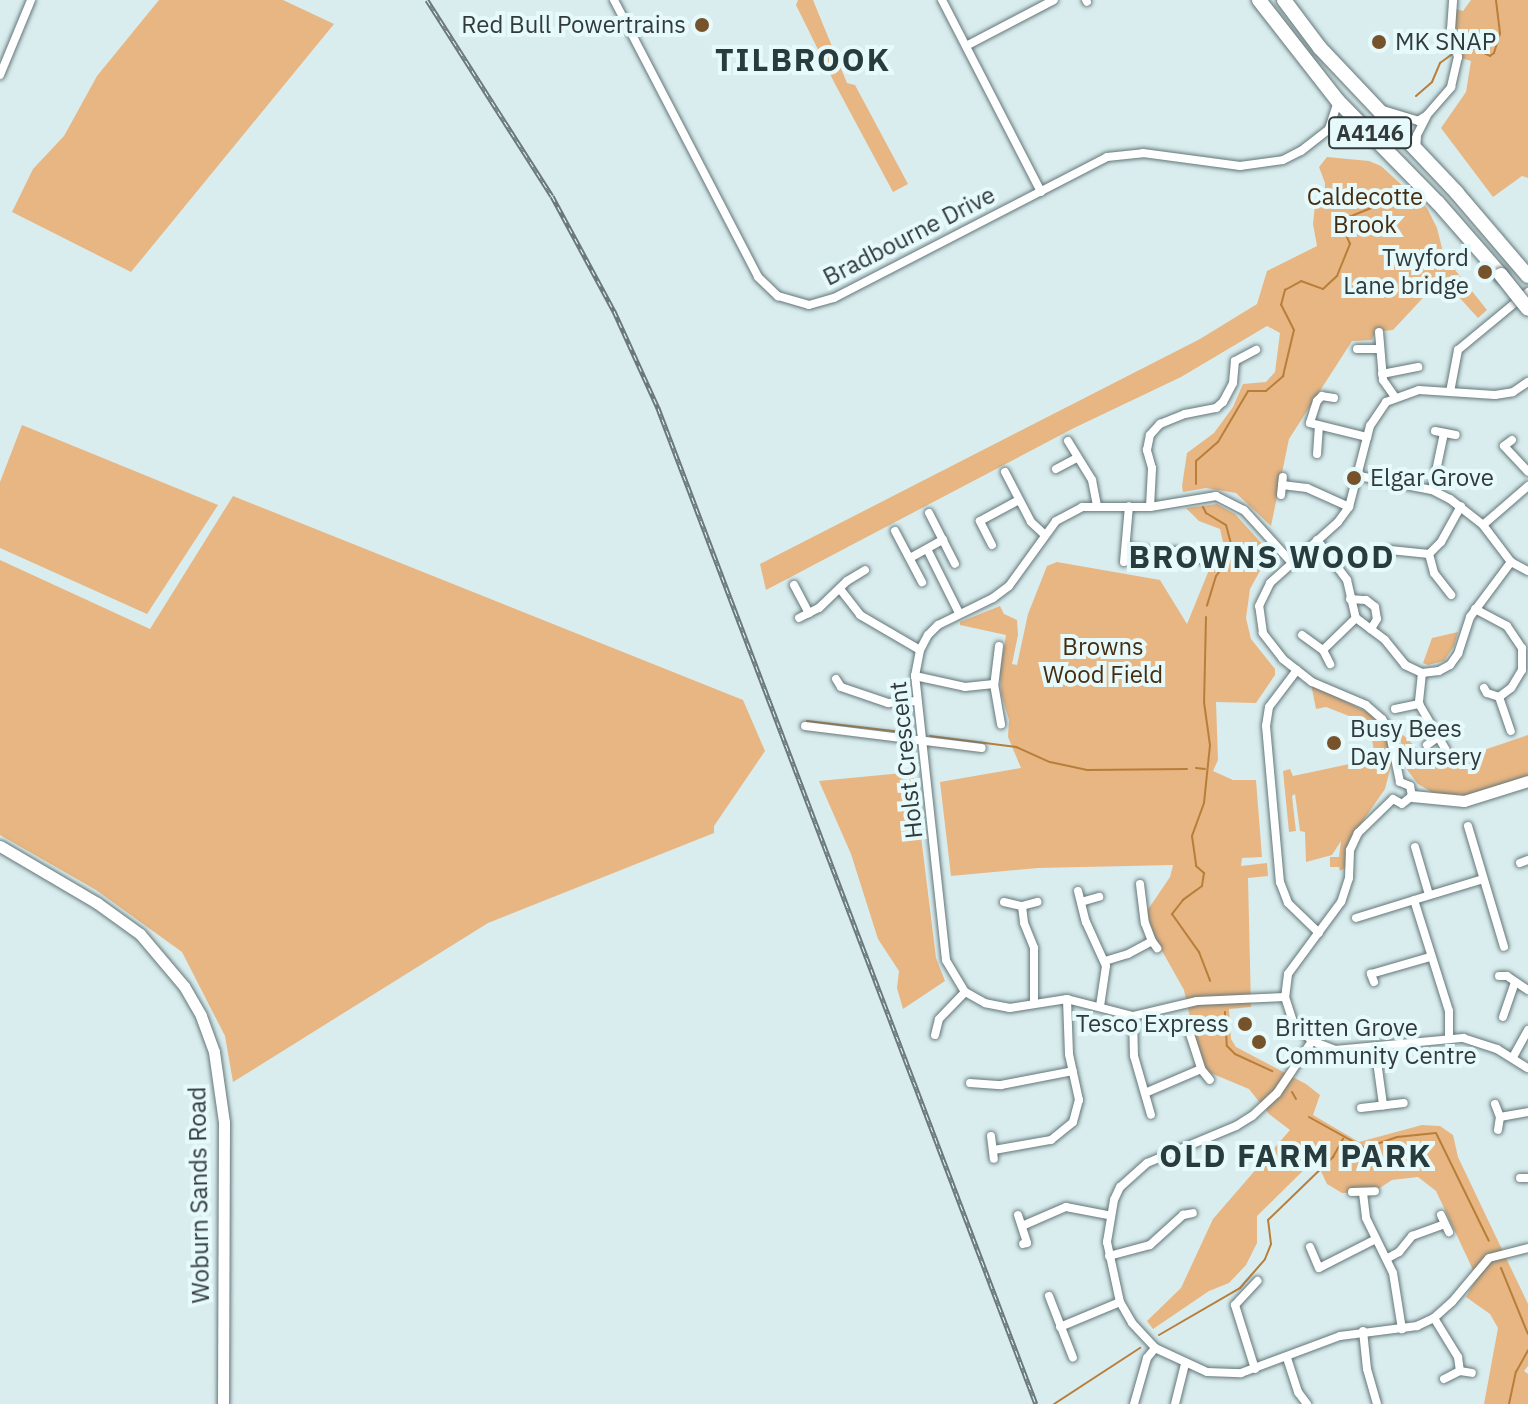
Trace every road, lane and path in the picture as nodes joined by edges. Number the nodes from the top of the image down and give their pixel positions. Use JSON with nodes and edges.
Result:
{"nodes":[{"id":1,"x":31,"y":0,"type":"edge"},
{"id":2,"x":614,"y":0,"type":"edge"},
{"id":3,"x":942,"y":0,"type":"edge"},
{"id":4,"x":1054,"y":0,"type":"edge"},
{"id":5,"x":1259,"y":0,"type":"edge"},
{"id":6,"x":1284,"y":0,"type":"edge"},
{"id":7,"x":1453,"y":0,"type":"edge"},
{"id":8,"x":966,"y":46,"type":"junction"},
{"id":9,"x":0,"y":75,"type":"edge"},
{"id":10,"x":1338,"y":101,"type":"junction"},
{"id":11,"x":1377,"y":108,"type":"junction"},
{"id":12,"x":1427,"y":115,"type":"junction"},
{"id":13,"x":1329,"y":129,"type":"junction"},
{"id":14,"x":1376,"y":139,"type":"junction"},
{"id":15,"x":1416,"y":150,"type":"junction"},
{"id":16,"x":1041,"y":192,"type":"junction"},
{"id":17,"x":1524,"y":271,"type":"edge"},
{"id":18,"x":1528,"y":292,"type":"edge"},
{"id":19,"x":1528,"y":309,"type":"edge"},
{"id":20,"x":1379,"y":332,"type":"dead end"},
{"id":21,"x":1357,"y":349,"type":"dead end"},
{"id":22,"x":1380,"y":349,"type":"junction"},
{"id":23,"x":1256,"y":350,"type":"dead end"},
{"id":24,"x":1418,"y":367,"type":"dead end"},
{"id":25,"x":1382,"y":374,"type":"junction"},
{"id":26,"x":1528,"y":382,"type":"edge"},
{"id":27,"x":1450,"y":392,"type":"junction"},
{"id":28,"x":1394,"y":396,"type":"junction"},
{"id":29,"x":1334,"y":398,"type":"dead end"},
{"id":30,"x":1319,"y":428,"type":"junction"},
{"id":31,"x":1456,"y":435,"type":"dead end"},
{"id":32,"x":1367,"y":437,"type":"junction"},
{"id":33,"x":1068,"y":441,"type":"dead end"},
{"id":34,"x":1503,"y":444,"type":"dead end"},
{"id":35,"x":1317,"y":454,"type":"dead end"},
{"id":36,"x":1077,"y":458,"type":"junction"},
{"id":37,"x":1056,"y":469,"type":"dead end"},
{"id":38,"x":1005,"y":472,"type":"dead end"},
{"id":39,"x":1528,"y":472,"type":"edge"},
{"id":40,"x":1359,"y":476,"type":"junction"},
{"id":41,"x":1528,"y":486,"type":"edge"},
{"id":42,"x":1432,"y":490,"type":"junction"},
{"id":43,"x":1281,"y":495,"type":"dead end"},
{"id":44,"x":1019,"y":500,"type":"junction"},
{"id":45,"x":1097,"y":505,"type":"junction"},
{"id":46,"x":1129,"y":506,"type":"junction"},
{"id":47,"x":1461,"y":506,"type":"junction"},
{"id":48,"x":1150,"y":507,"type":"junction"},
{"id":49,"x":1349,"y":507,"type":"junction"},
{"id":50,"x":929,"y":513,"type":"dead end"},
{"id":51,"x":1483,"y":525,"type":"junction"},
{"id":52,"x":895,"y":531,"type":"dead end"},
{"id":53,"x":1044,"y":534,"type":"junction"},
{"id":54,"x":943,"y":540,"type":"junction"},
{"id":55,"x":1317,"y":540,"type":"junction"},
{"id":56,"x":992,"y":545,"type":"dead end"},
{"id":57,"x":1127,"y":547,"type":"junction"},
{"id":58,"x":927,"y":549,"type":"junction"},
{"id":59,"x":1390,"y":550,"type":"dead end"},
{"id":60,"x":1429,"y":554,"type":"junction"},
{"id":61,"x":910,"y":558,"type":"junction"},
{"id":62,"x":1206,"y":561,"type":"dead end"},
{"id":63,"x":1124,"y":562,"type":"dead end"},
{"id":64,"x":1511,"y":562,"type":"junction"},
{"id":65,"x":1292,"y":563,"type":"junction"},
{"id":66,"x":955,"y":564,"type":"dead end"},
{"id":67,"x":865,"y":570,"type":"dead end"},
{"id":68,"x":1528,"y":571,"type":"edge"},
{"id":69,"x":922,"y":582,"type":"dead end"},
{"id":70,"x":794,"y":585,"type":"dead end"},
{"id":71,"x":840,"y":589,"type":"junction"},
{"id":72,"x":1451,"y":595,"type":"dead end"},
{"id":73,"x":1350,"y":599,"type":"junction"},
{"id":74,"x":1475,"y":609,"type":"junction"},
{"id":75,"x":809,"y":613,"type":"junction"},
{"id":76,"x":959,"y":613,"type":"junction"},
{"id":77,"x":799,"y":618,"type":"dead end"},
{"id":78,"x":1356,"y":618,"type":"junction"},
{"id":79,"x":1371,"y":629,"type":"junction"},
{"id":80,"x":1302,"y":635,"type":"dead end"},
{"id":81,"x":999,"y":646,"type":"dead end"},
{"id":82,"x":920,"y":650,"type":"junction"},
{"id":83,"x":1323,"y":650,"type":"junction"},
{"id":84,"x":1330,"y":664,"type":"dead end"},
{"id":85,"x":1297,"y":670,"type":"junction"},
{"id":86,"x":1525,"y":671,"type":"edge"},
{"id":87,"x":1422,"y":673,"type":"junction"},
{"id":88,"x":915,"y":676,"type":"junction"},
{"id":89,"x":994,"y":684,"type":"junction"},
{"id":90,"x":839,"y":687,"type":"dead end"},
{"id":91,"x":1484,"y":688,"type":"dead end"},
{"id":92,"x":1499,"y":697,"type":"junction"},
{"id":93,"x":917,"y":701,"type":"junction"},
{"id":94,"x":1419,"y":704,"type":"junction"},
{"id":95,"x":1395,"y":709,"type":"dead end"},
{"id":96,"x":1001,"y":724,"type":"dead end"},
{"id":97,"x":805,"y":726,"type":"dead end"},
{"id":98,"x":1511,"y":731,"type":"dead end"},
{"id":99,"x":1438,"y":737,"type":"junction"},
{"id":100,"x":921,"y":740,"type":"junction"},
{"id":101,"x":1427,"y":745,"type":"dead end"},
{"id":102,"x":982,"y":748,"type":"dead end"},
{"id":103,"x":1446,"y":750,"type":"dead end"},
{"id":104,"x":1528,"y":781,"type":"edge"},
{"id":105,"x":1400,"y":782,"type":"junction"},
{"id":106,"x":1412,"y":796,"type":"junction"},
{"id":107,"x":1393,"y":799,"type":"junction"},
{"id":108,"x":1468,"y":826,"type":"dead end"},
{"id":109,"x":0,"y":846,"type":"edge"},
{"id":110,"x":1415,"y":847,"type":"dead end"},
{"id":111,"x":1483,"y":879,"type":"junction"},
{"id":112,"x":1140,"y":884,"type":"dead end"},
{"id":113,"x":1078,"y":891,"type":"dead end"},
{"id":114,"x":1429,"y":895,"type":"junction"},
{"id":115,"x":1099,"y":897,"type":"dead end"},
{"id":116,"x":1414,"y":900,"type":"junction"},
{"id":117,"x":1004,"y":902,"type":"dead end"},
{"id":118,"x":1037,"y":902,"type":"dead end"},
{"id":119,"x":1081,"y":902,"type":"junction"},
{"id":120,"x":1022,"y":906,"type":"junction"},
{"id":121,"x":1356,"y":918,"type":"dead end"},
{"id":122,"x":1319,"y":933,"type":"junction"},
{"id":123,"x":1504,"y":947,"type":"dead end"},
{"id":124,"x":1430,"y":957,"type":"junction"},
{"id":125,"x":1105,"y":961,"type":"junction"},
{"id":126,"x":1499,"y":976,"type":"dead end"},
{"id":127,"x":1374,"y":982,"type":"dead end"},
{"id":128,"x":1515,"y":982,"type":"junction"},
{"id":129,"x":1528,"y":990,"type":"edge"},
{"id":130,"x":965,"y":992,"type":"junction"},
{"id":131,"x":1285,"y":997,"type":"junction"},
{"id":132,"x":1067,"y":999,"type":"junction"},
{"id":133,"x":1034,"y":1003,"type":"junction"},
{"id":134,"x":1100,"y":1006,"type":"junction"},
{"id":135,"x":1133,"y":1016,"type":"junction"},
{"id":136,"x":1503,"y":1017,"type":"dead end"},
{"id":137,"x":1528,"y":1030,"type":"edge"},
{"id":138,"x":1189,"y":1031,"type":"dead end"},
{"id":139,"x":935,"y":1035,"type":"dead end"},
{"id":140,"x":1449,"y":1037,"type":"junction"},
{"id":141,"x":1312,"y":1041,"type":"junction"},
{"id":142,"x":1375,"y":1047,"type":"junction"},
{"id":143,"x":1513,"y":1057,"type":"junction"},
{"id":144,"x":1528,"y":1068,"type":"edge"},
{"id":145,"x":1201,"y":1069,"type":"junction"},
{"id":146,"x":1073,"y":1071,"type":"junction"},
{"id":147,"x":1210,"y":1080,"type":"dead end"},
{"id":148,"x":970,"y":1083,"type":"dead end"},
{"id":149,"x":1145,"y":1093,"type":"junction"},
{"id":150,"x":1404,"y":1103,"type":"dead end"},
{"id":151,"x":1495,"y":1104,"type":"dead end"},
{"id":152,"x":1383,"y":1105,"type":"junction"},
{"id":153,"x":1361,"y":1108,"type":"dead end"},
{"id":154,"x":1528,"y":1112,"type":"edge"},
{"id":155,"x":1151,"y":1115,"type":"dead end"},
{"id":156,"x":1500,"y":1117,"type":"junction"},
{"id":157,"x":1498,"y":1130,"type":"dead end"},
{"id":158,"x":991,"y":1136,"type":"dead end"},
{"id":159,"x":1375,"y":1191,"type":"dead end"},
{"id":160,"x":1352,"y":1192,"type":"dead end"},
{"id":161,"x":1363,"y":1193,"type":"junction"},
{"id":162,"x":1193,"y":1213,"type":"dead end"},
{"id":163,"x":1018,"y":1215,"type":"dead end"},
{"id":164,"x":1108,"y":1215,"type":"junction"},
{"id":165,"x":1445,"y":1223,"type":"dead end"},
{"id":166,"x":1022,"y":1226,"type":"junction"},
{"id":167,"x":1173,"y":1228,"type":"junction"},
{"id":168,"x":1182,"y":1235,"type":"dead end"},
{"id":169,"x":1376,"y":1239,"type":"junction"},
{"id":170,"x":1023,"y":1244,"type":"dead end"},
{"id":171,"x":1310,"y":1247,"type":"dead end"},
{"id":172,"x":1528,"y":1248,"type":"edge"},
{"id":173,"x":1109,"y":1256,"type":"junction"},
{"id":174,"x":1388,"y":1258,"type":"junction"},
{"id":175,"x":1319,"y":1268,"type":"junction"},
{"id":176,"x":1324,"y":1279,"type":"dead end"},
{"id":177,"x":1257,"y":1281,"type":"dead end"},
{"id":178,"x":1049,"y":1296,"type":"dead end"},
{"id":179,"x":1120,"y":1302,"type":"junction"},
{"id":180,"x":1235,"y":1305,"type":"junction"},
{"id":181,"x":1225,"y":1308,"type":"dead end"},
{"id":182,"x":1434,"y":1318,"type":"junction"},
{"id":183,"x":1060,"y":1327,"type":"junction"},
{"id":184,"x":1402,"y":1329,"type":"junction"},
{"id":185,"x":1363,"y":1331,"type":"junction"},
{"id":186,"x":1155,"y":1348,"type":"junction"},
{"id":187,"x":1073,"y":1358,"type":"dead end"},
{"id":188,"x":1287,"y":1358,"type":"junction"},
{"id":189,"x":1185,"y":1364,"type":"junction"},
{"id":190,"x":1255,"y":1369,"type":"junction"},
{"id":191,"x":1460,"y":1371,"type":"junction"},
{"id":192,"x":1472,"y":1373,"type":"dead end"},
{"id":193,"x":1444,"y":1379,"type":"dead end"},
{"id":194,"x":1388,"y":1394,"type":"dead end"},
{"id":195,"x":1376,"y":1399,"type":"edge"},
{"id":196,"x":223,"y":1404,"type":"edge"},
{"id":197,"x":1134,"y":1404,"type":"edge"},
{"id":198,"x":1175,"y":1404,"type":"edge"},
{"id":199,"x":1307,"y":1404,"type":"edge"}],
"edges":[{"from":1,"to":9,"type":"street"},
{"from":2,"to":16,"type":"street","name":"Bradbourne Drive"},
{"from":3,"to":8,"type":"street"},
{"from":4,"to":8,"type":"street"},
{"from":5,"to":10,"type":"highway","number":"A4146"},
{"from":6,"to":11,"type":"highway","number":"A4146"},
{"from":7,"to":12,"type":"street"},
{"from":8,"to":16,"type":"street"},
{"from":10,"to":13,"type":"street"},
{"from":10,"to":14,"type":"highway","number":"A4146"},
{"from":11,"to":12,"type":"street"},
{"from":11,"to":15,"type":"highway","number":"A4146"},
{"from":12,"to":15,"type":"street"},
{"from":13,"to":14,"type":"street"},
{"from":13,"to":16,"type":"street","name":"Bradbourne Drive"},
{"from":14,"to":19,"type":"highway","number":"A4146","bridge":true},
{"from":15,"to":17,"type":"highway","number":"A4146"},
{"from":18,"to":27,"type":"street"},
{"from":20,"to":22,"type":"street"},
{"from":21,"to":22,"type":"street"},
{"from":22,"to":25,"type":"street"},
{"from":23,"to":48,"type":"street"},
{"from":24,"to":25,"type":"street"},
{"from":25,"to":28,"type":"street"},
{"from":26,"to":27,"type":"street"},
{"from":27,"to":28,"type":"street"},
{"from":28,"to":32,"type":"street"},
{"from":29,"to":30,"type":"street"},
{"from":30,"to":32,"type":"street"},
{"from":30,"to":35,"type":"street"},
{"from":31,"to":42,"type":"street"},
{"from":32,"to":40,"type":"street"},
{"from":33,"to":36,"type":"street"},
{"from":34,"to":39,"type":"street"},
{"from":36,"to":37,"type":"street"},
{"from":36,"to":45,"type":"street"},
{"from":38,"to":44,"type":"street"},
{"from":40,"to":42,"type":"street"},
{"from":40,"to":49,"type":"street"},
{"from":41,"to":51,"type":"street"},
{"from":42,"to":47,"type":"street"},
{"from":43,"to":49,"type":"street"},
{"from":44,"to":53,"type":"street"},
{"from":44,"to":56,"type":"street"},
{"from":45,"to":46,"type":"street","name":"Holst Crescent"},
{"from":45,"to":53,"type":"street","name":"Holst Crescent"},
{"from":46,"to":48,"type":"street","name":"Holst Crescent"},
{"from":46,"to":57,"type":"street"},
{"from":47,"to":51,"type":"street"},
{"from":47,"to":60,"type":"street"},
{"from":48,"to":65,"type":"street","name":"Holst Crescent"},
{"from":49,"to":55,"type":"street"},
{"from":50,"to":54,"type":"street"},
{"from":51,"to":64,"type":"street"},
{"from":52,"to":61,"type":"street"},
{"from":53,"to":76,"type":"street","name":"Holst Crescent"},
{"from":54,"to":58,"type":"street"},
{"from":54,"to":66,"type":"street"},
{"from":55,"to":65,"type":"street"},
{"from":55,"to":73,"type":"street"},
{"from":57,"to":62,"type":"street"},
{"from":57,"to":63,"type":"street"},
{"from":58,"to":61,"type":"street"},
{"from":58,"to":76,"type":"street"},
{"from":59,"to":60,"type":"street"},
{"from":60,"to":72,"type":"street"},
{"from":61,"to":69,"type":"street"},
{"from":64,"to":68,"type":"street"},
{"from":64,"to":74,"type":"street"},
{"from":65,"to":85,"type":"street"},
{"from":67,"to":71,"type":"street"},
{"from":70,"to":75,"type":"street"},
{"from":71,"to":75,"type":"street"},
{"from":71,"to":82,"type":"street"},
{"from":73,"to":78,"type":"street"},
{"from":73,"to":79,"type":"street"},
{"from":74,"to":86,"type":"street"},
{"from":74,"to":87,"type":"street"},
{"from":75,"to":77,"type":"street"},
{"from":76,"to":82,"type":"street","name":"Holst Crescent"},
{"from":78,"to":79,"type":"street"},
{"from":78,"to":83,"type":"street"},
{"from":79,"to":87,"type":"street"},
{"from":80,"to":83,"type":"street"},
{"from":81,"to":89,"type":"street"},
{"from":82,"to":88,"type":"street","name":"Holst Crescent"},
{"from":83,"to":84,"type":"street"},
{"from":85,"to":105,"type":"street"},
{"from":85,"to":122,"type":"street"},
{"from":86,"to":92,"type":"street"},
{"from":87,"to":94,"type":"street"},
{"from":88,"to":89,"type":"street"},
{"from":88,"to":93,"type":"street","name":"Holst Crescent"},
{"from":89,"to":96,"type":"street"},
{"from":90,"to":93,"type":"street"},
{"from":91,"to":92,"type":"street"},
{"from":92,"to":98,"type":"street"},
{"from":93,"to":100,"type":"street","name":"Holst Crescent"},
{"from":94,"to":95,"type":"street"},
{"from":94,"to":99,"type":"street"},
{"from":97,"to":100,"type":"street"},
{"from":99,"to":101,"type":"street"},
{"from":99,"to":103,"type":"street"},
{"from":100,"to":102,"type":"street"},
{"from":100,"to":130,"type":"street","name":"Holst Crescent"},
{"from":104,"to":106,"type":"street"},
{"from":105,"to":106,"type":"street"},
{"from":105,"to":107,"type":"street"},
{"from":106,"to":107,"type":"street"},
{"from":107,"to":122,"type":"street"},
{"from":108,"to":111,"type":"street"},
{"from":109,"to":196,"type":"street","name":"Woburn Sands Road"},
{"from":110,"to":114,"type":"street"},
{"from":111,"to":114,"type":"street"},
{"from":111,"to":123,"type":"street"},
{"from":112,"to":125,"type":"street"},
{"from":113,"to":119,"type":"street"},
{"from":114,"to":116,"type":"street"},
{"from":115,"to":119,"type":"street"},
{"from":116,"to":121,"type":"street"},
{"from":116,"to":124,"type":"street"},
{"from":117,"to":120,"type":"street"},
{"from":118,"to":120,"type":"street"},
{"from":119,"to":125,"type":"street"},
{"from":120,"to":133,"type":"street"},
{"from":122,"to":131,"type":"street"},
{"from":124,"to":127,"type":"street"},
{"from":124,"to":140,"type":"street"},
{"from":125,"to":134,"type":"street"},
{"from":126,"to":128,"type":"street"},
{"from":128,"to":129,"type":"street"},
{"from":128,"to":136,"type":"street"},
{"from":130,"to":133,"type":"street"},
{"from":130,"to":139,"type":"street"},
{"from":131,"to":135,"type":"street"},
{"from":131,"to":141,"type":"street"},
{"from":132,"to":133,"type":"street"},
{"from":132,"to":134,"type":"street"},
{"from":132,"to":146,"type":"street"},
{"from":134,"to":135,"type":"street"},
{"from":135,"to":149,"type":"street"},
{"from":137,"to":143,"type":"street"},
{"from":138,"to":145,"type":"street"},
{"from":140,"to":142,"type":"street"},
{"from":140,"to":143,"type":"street"},
{"from":141,"to":142,"type":"street"},
{"from":141,"to":164,"type":"street"},
{"from":142,"to":152,"type":"street"},
{"from":143,"to":144,"type":"street"},
{"from":145,"to":147,"type":"street"},
{"from":145,"to":149,"type":"street"},
{"from":146,"to":148,"type":"street"},
{"from":146,"to":158,"type":"street"},
{"from":149,"to":155,"type":"street"},
{"from":150,"to":152,"type":"street"},
{"from":151,"to":156,"type":"street"},
{"from":152,"to":153,"type":"street"},
{"from":154,"to":156,"type":"street"},
{"from":156,"to":157,"type":"street"},
{"from":159,"to":161,"type":"street"},
{"from":160,"to":161,"type":"street"},
{"from":161,"to":169,"type":"street"},
{"from":162,"to":167,"type":"street"},
{"from":163,"to":166,"type":"street"},
{"from":164,"to":166,"type":"street"},
{"from":164,"to":173,"type":"street"},
{"from":165,"to":174,"type":"street"},
{"from":166,"to":170,"type":"street"},
{"from":167,"to":168,"type":"street"},
{"from":167,"to":173,"type":"street"},
{"from":169,"to":174,"type":"street"},
{"from":169,"to":175,"type":"street"},
{"from":171,"to":175,"type":"street"},
{"from":172,"to":182,"type":"street"},
{"from":173,"to":179,"type":"street"},
{"from":174,"to":184,"type":"street"},
{"from":175,"to":176,"type":"street"},
{"from":177,"to":180,"type":"street"},
{"from":178,"to":183,"type":"street"},
{"from":179,"to":183,"type":"street"},
{"from":179,"to":186,"type":"street"},
{"from":180,"to":181,"type":"street"},
{"from":180,"to":190,"type":"street"},
{"from":182,"to":184,"type":"street"},
{"from":182,"to":191,"type":"street"},
{"from":183,"to":187,"type":"street"},
{"from":184,"to":185,"type":"street"},
{"from":185,"to":188,"type":"street"},
{"from":185,"to":195,"type":"street"},
{"from":186,"to":189,"type":"street"},
{"from":186,"to":197,"type":"street"},
{"from":188,"to":190,"type":"street"},
{"from":188,"to":199,"type":"street"},
{"from":189,"to":190,"type":"street"},
{"from":189,"to":198,"type":"street"},
{"from":191,"to":192,"type":"street"},
{"from":191,"to":193,"type":"street"},
{"from":194,"to":195,"type":"street"}]}
